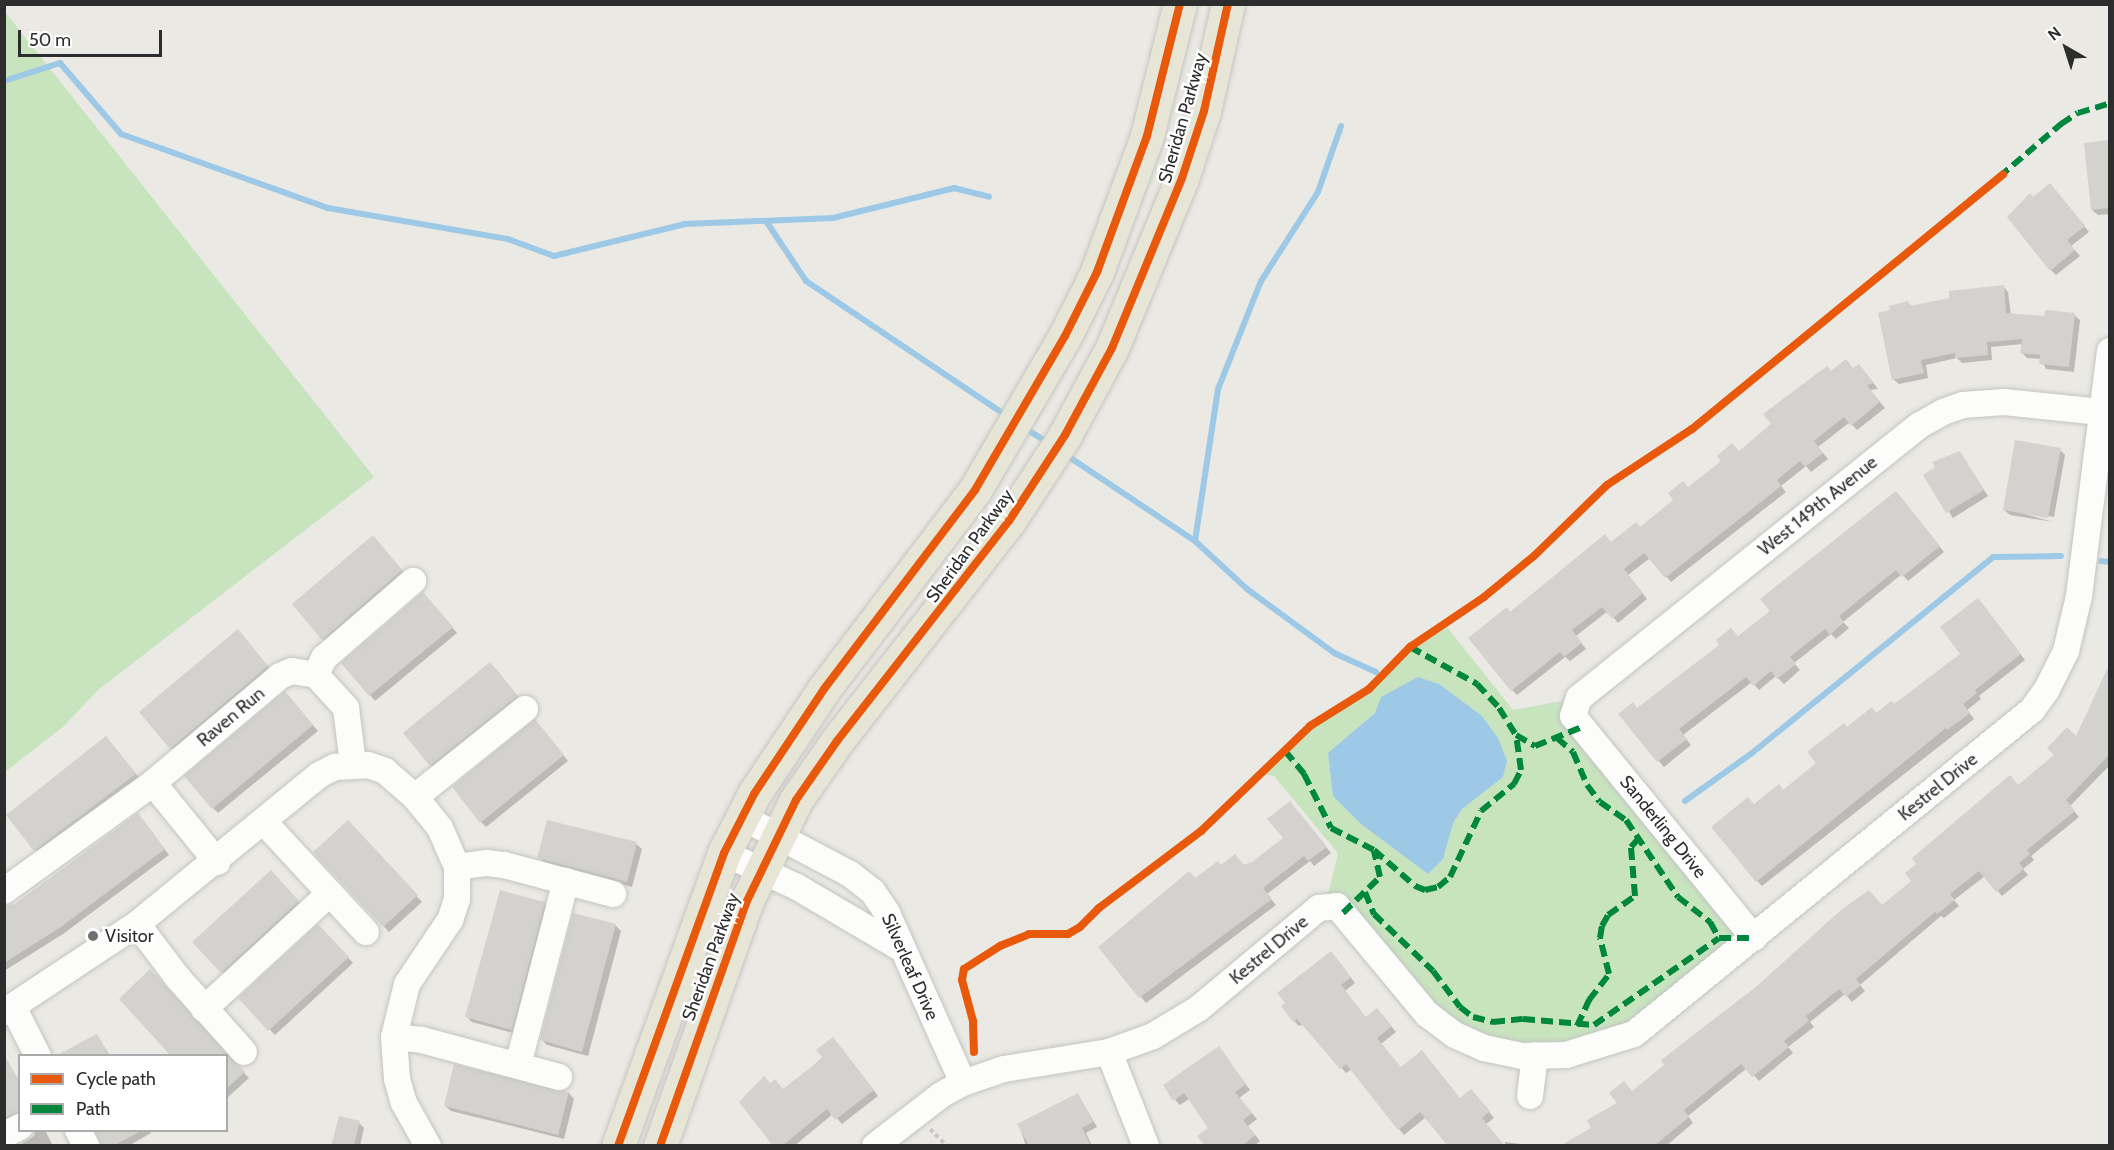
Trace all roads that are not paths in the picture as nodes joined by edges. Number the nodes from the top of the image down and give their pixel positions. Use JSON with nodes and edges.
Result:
{"nodes":[{"id":1,"x":1180,"y":4,"type":"edge"},
{"id":2,"x":1228,"y":4,"type":"edge"},
{"id":3,"x":2109,"y":351,"type":"edge"},
{"id":4,"x":2105,"y":413,"type":"edge"},
{"id":5,"x":413,"y":581,"type":"dead end"},
{"id":6,"x":316,"y":675,"type":"junction"},
{"id":7,"x":525,"y":708,"type":"dead end"},
{"id":8,"x":1573,"y":716,"type":"joint"},
{"id":9,"x":353,"y":764,"type":"junction"},
{"id":10,"x":153,"y":783,"type":"junction"},
{"id":11,"x":415,"y":797,"type":"junction"},
{"id":12,"x":742,"y":817,"type":"junction"},
{"id":13,"x":264,"y":822,"type":"junction"},
{"id":14,"x":777,"y":835,"type":"junction"},
{"id":15,"x":724,"y":853,"type":"junction"},
{"id":16,"x":217,"y":861,"type":"junction"},
{"id":17,"x":457,"y":867,"type":"junction"},
{"id":18,"x":760,"y":868,"type":"junction"},
{"id":19,"x":566,"y":881,"type":"junction"},
{"id":20,"x":4,"y":891,"type":"edge"},
{"id":21,"x":330,"y":893,"type":"junction"},
{"id":22,"x":613,"y":894,"type":"dead end"},
{"id":23,"x":137,"y":924,"type":"junction"},
{"id":24,"x":366,"y":933,"type":"dead end"},
{"id":25,"x":1754,"y":938,"type":"junction"},
{"id":26,"x":899,"y":947,"type":"junction"},
{"id":27,"x":204,"y":1009,"type":"junction"},
{"id":28,"x":9,"y":1010,"type":"edge"},
{"id":29,"x":394,"y":1037,"type":"junction"},
{"id":30,"x":244,"y":1052,"type":"dead end"},
{"id":31,"x":1109,"y":1052,"type":"junction"},
{"id":32,"x":37,"y":1054,"type":"edge"},
{"id":33,"x":1534,"y":1055,"type":"junction"},
{"id":34,"x":518,"y":1065,"type":"junction"},
{"id":35,"x":559,"y":1077,"type":"dead end"},
{"id":36,"x":963,"y":1083,"type":"junction"},
{"id":37,"x":1530,"y":1096,"type":"dead end"},
{"id":38,"x":18,"y":1128,"type":"edge"},
{"id":39,"x":79,"y":1132,"type":"edge"},
{"id":40,"x":4,"y":1135,"type":"edge"},
{"id":41,"x":86,"y":1146,"type":"edge"},
{"id":42,"x":428,"y":1146,"type":"edge"},
{"id":43,"x":618,"y":1146,"type":"edge"},
{"id":44,"x":660,"y":1146,"type":"edge"},
{"id":45,"x":875,"y":1146,"type":"edge"},
{"id":46,"x":1146,"y":1146,"type":"edge"}],
"edges":[{"from":1,"to":12,"type":"main road","name":"Sheridan Parkway"},
{"from":2,"to":14,"type":"main road","name":"Sheridan Parkway"},
{"from":3,"to":4,"type":"street","name":"Kestrel Drive"},
{"from":4,"to":8,"type":"street","name":"West 149th Avenue"},
{"from":4,"to":25,"type":"street","name":"Kestrel Drive"},
{"from":5,"to":6,"type":"street"},
{"from":6,"to":9,"type":"street"},
{"from":6,"to":10,"type":"street","name":"Raven Run"},
{"from":7,"to":11,"type":"street"},
{"from":8,"to":25,"type":"street","name":"Sanderling Drive"},
{"from":9,"to":11,"type":"street"},
{"from":9,"to":13,"type":"street"},
{"from":10,"to":16,"type":"street"},
{"from":10,"to":20,"type":"street","name":"Raven Run"},
{"from":11,"to":17,"type":"street"},
{"from":12,"to":14,"type":"street","name":"Silverleaf Drive"},
{"from":12,"to":15,"type":"main road","name":"Sheridan Parkway"},
{"from":13,"to":16,"type":"street"},
{"from":13,"to":21,"type":"street"},
{"from":14,"to":18,"type":"main road","name":"Sheridan Parkway"},
{"from":14,"to":26,"type":"street","name":"Silverleaf Drive"},
{"from":15,"to":18,"type":"street"},
{"from":15,"to":43,"type":"main road","name":"Sheridan Parkway"},
{"from":16,"to":23,"type":"street"},
{"from":17,"to":19,"type":"street"},
{"from":17,"to":29,"type":"street"},
{"from":18,"to":26,"type":"street"},
{"from":18,"to":44,"type":"main road","name":"Sheridan Parkway"},
{"from":19,"to":22,"type":"street"},
{"from":19,"to":34,"type":"street"},
{"from":21,"to":24,"type":"street"},
{"from":21,"to":27,"type":"street"},
{"from":23,"to":27,"type":"street"},
{"from":23,"to":28,"type":"street"},
{"from":25,"to":33,"type":"street","name":"Kestrel Drive"},
{"from":26,"to":36,"type":"street","name":"Silverleaf Drive"},
{"from":27,"to":30,"type":"street"},
{"from":28,"to":32,"type":"street"},
{"from":29,"to":34,"type":"street"},
{"from":29,"to":42,"type":"street"},
{"from":31,"to":33,"type":"street","name":"Kestrel Drive"},
{"from":31,"to":36,"type":"street","name":"Kestrel Drive"},
{"from":31,"to":46,"type":"street"},
{"from":33,"to":37,"type":"street"},
{"from":34,"to":35,"type":"street"},
{"from":36,"to":45,"type":"street","name":"Kestrel Drive"},
{"from":38,"to":40,"type":"street"},
{"from":39,"to":41,"type":"street"}]}
